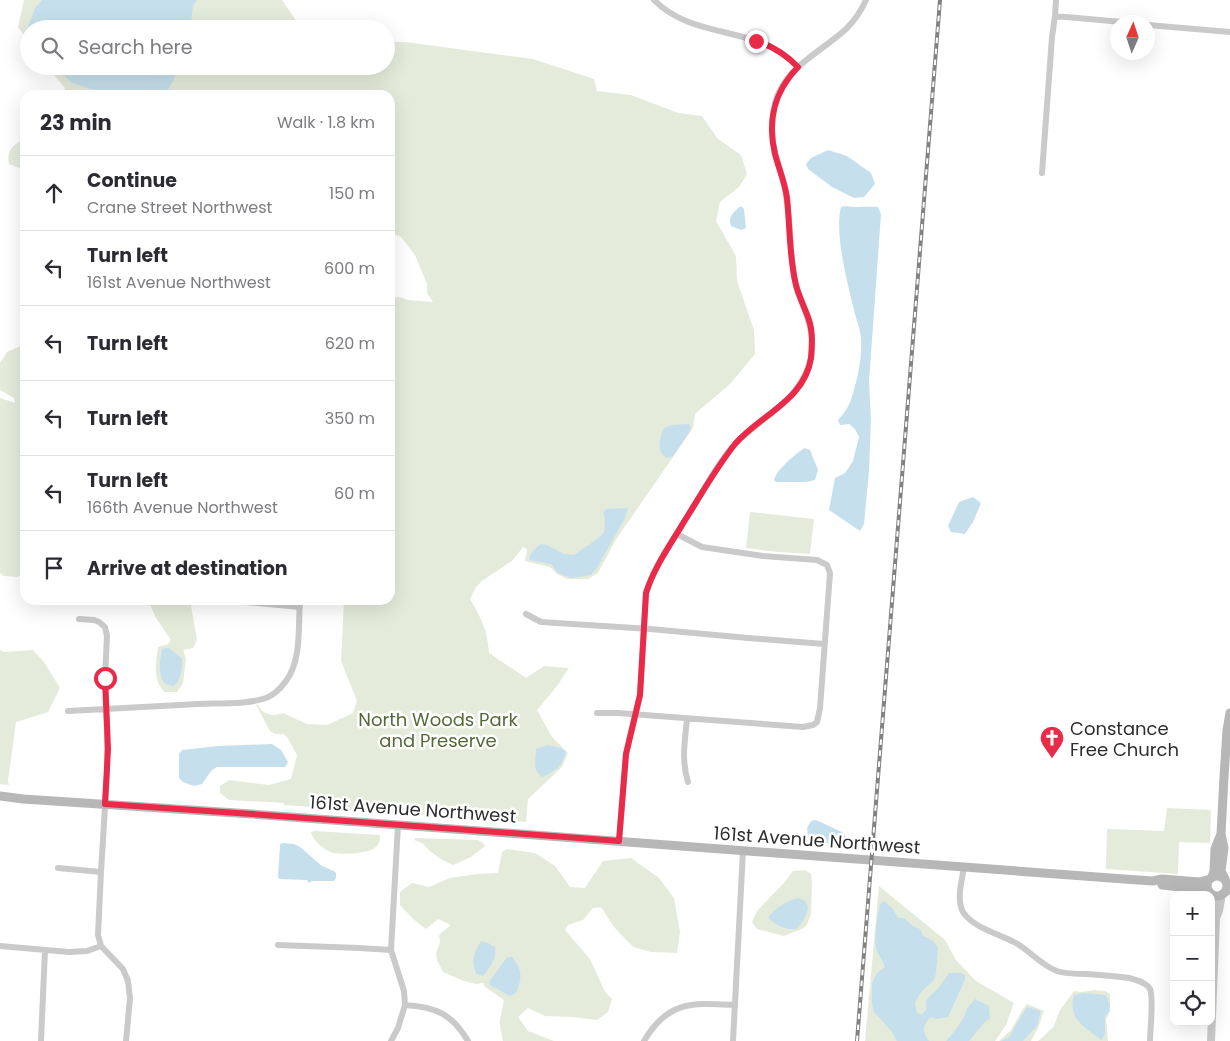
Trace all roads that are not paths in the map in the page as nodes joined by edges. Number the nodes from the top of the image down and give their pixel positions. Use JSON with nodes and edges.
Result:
{"nodes":[{"id":1,"x":866,"y":0,"type":"edge"},
{"id":2,"x":1056,"y":0,"type":"edge"},
{"id":3,"x":656,"y":2,"type":"edge"},
{"id":4,"x":1056,"y":16,"type":"junction"},
{"id":5,"x":1110,"y":21,"type":"edge"},
{"id":6,"x":1155,"y":26,"type":"edge"},
{"id":7,"x":1230,"y":32,"type":"edge"},
{"id":8,"x":798,"y":67,"type":"junction"},
{"id":9,"x":1042,"y":173,"type":"dead end"},
{"id":10,"x":677,"y":534,"type":"junction"},
{"id":11,"x":300,"y":605,"type":"edge"},
{"id":12,"x":526,"y":614,"type":"dead end"},
{"id":13,"x":79,"y":619,"type":"dead end"},
{"id":14,"x":643,"y":628,"type":"junction"},
{"id":15,"x":824,"y":644,"type":"junction"},
{"id":16,"x":106,"y":709,"type":"junction"},
{"id":17,"x":68,"y":712,"type":"dead end"},
{"id":18,"x":597,"y":713,"type":"dead end"},
{"id":19,"x":1230,"y":713,"type":"edge"},
{"id":20,"x":635,"y":715,"type":"junction"},
{"id":21,"x":687,"y":719,"type":"junction"},
{"id":22,"x":688,"y":782,"type":"dead end"},
{"id":23,"x":0,"y":796,"type":"edge"},
{"id":24,"x":105,"y":804,"type":"junction"},
{"id":25,"x":398,"y":825,"type":"junction"},
{"id":26,"x":1221,"y":834,"type":"junction"},
{"id":27,"x":619,"y":841,"type":"junction"},
{"id":28,"x":743,"y":851,"type":"junction"},
{"id":29,"x":964,"y":867,"type":"junction"},
{"id":30,"x":58,"y":868,"type":"dead end"},
{"id":31,"x":101,"y":872,"type":"junction"},
{"id":32,"x":1211,"y":878,"type":"junction"},
{"id":33,"x":1153,"y":881,"type":"junction"},
{"id":34,"x":1226,"y":887,"type":"edge"},
{"id":35,"x":1207,"y":891,"type":"edge"},
{"id":36,"x":1211,"y":891,"type":"edge"},
{"id":37,"x":1215,"y":894,"type":"edge"},
{"id":38,"x":1215,"y":913,"type":"edge"},
{"id":39,"x":1216,"y":918,"type":"junction"},
{"id":40,"x":278,"y":945,"type":"dead end"},
{"id":41,"x":0,"y":946,"type":"edge"},
{"id":42,"x":101,"y":946,"type":"junction"},
{"id":43,"x":45,"y":950,"type":"junction"},
{"id":44,"x":391,"y":950,"type":"junction"},
{"id":45,"x":405,"y":1005,"type":"junction"},
{"id":46,"x":735,"y":1005,"type":"junction"},
{"id":47,"x":41,"y":1041,"type":"edge"},
{"id":48,"x":126,"y":1041,"type":"edge"},
{"id":49,"x":391,"y":1041,"type":"edge"},
{"id":50,"x":468,"y":1041,"type":"edge"},
{"id":51,"x":644,"y":1041,"type":"edge"},
{"id":52,"x":733,"y":1041,"type":"edge"},
{"id":53,"x":1150,"y":1041,"type":"edge"},
{"id":54,"x":1211,"y":1041,"type":"edge"}],
"edges":[{"from":1,"to":8,"type":"street"},
{"from":2,"to":4,"type":"street"},
{"from":3,"to":8,"type":"street"},
{"from":4,"to":5,"type":"street"},
{"from":4,"to":9,"type":"street"},
{"from":6,"to":7,"type":"street"},
{"from":8,"to":10,"type":"street"},
{"from":10,"to":14,"type":"street"},
{"from":10,"to":15,"type":"street"},
{"from":11,"to":16,"type":"street"},
{"from":12,"to":14,"type":"street"},
{"from":13,"to":16,"type":"street"},
{"from":14,"to":15,"type":"street"},
{"from":14,"to":20,"type":"street"},
{"from":15,"to":21,"type":"street"},
{"from":16,"to":17,"type":"street"},
{"from":16,"to":24,"type":"street"},
{"from":18,"to":20,"type":"street"},
{"from":19,"to":26,"type":"main road"},
{"from":20,"to":21,"type":"street"},
{"from":20,"to":27,"type":"street"},
{"from":21,"to":22,"type":"street"},
{"from":23,"to":24,"type":"main road","name":"161st Avenue Northwest"},
{"from":24,"to":25,"type":"main road","name":"161st Avenue Northwest"},
{"from":24,"to":31,"type":"street"},
{"from":25,"to":27,"type":"main road","name":"161st Avenue Northwest"},
{"from":25,"to":44,"type":"street"},
{"from":26,"to":32,"type":"main road"},
{"from":26,"to":34,"type":"main road"},
{"from":27,"to":28,"type":"main road","name":"161st Avenue Northwest"},
{"from":28,"to":29,"type":"main road","name":"161st Avenue Northwest"},
{"from":28,"to":46,"type":"street"},
{"from":29,"to":33,"type":"main road","name":"161st Avenue Northwest"},
{"from":29,"to":53,"type":"street"},
{"from":30,"to":31,"type":"street"},
{"from":31,"to":42,"type":"street"},
{"from":32,"to":33,"type":"main road","name":"161st Avenue Northwest"},
{"from":32,"to":34,"type":"main road"},
{"from":32,"to":36,"type":"main road"},
{"from":33,"to":35,"type":"main road","name":"161st Avenue Northwest"},
{"from":34,"to":37,"type":"main road"},
{"from":34,"to":39,"type":"street"},
{"from":38,"to":39,"type":"street"},
{"from":39,"to":54,"type":"street"},
{"from":40,"to":44,"type":"street"},
{"from":41,"to":43,"type":"street"},
{"from":42,"to":43,"type":"street"},
{"from":42,"to":48,"type":"street"},
{"from":43,"to":47,"type":"street"},
{"from":44,"to":45,"type":"street"},
{"from":45,"to":49,"type":"street"},
{"from":45,"to":50,"type":"street"},
{"from":46,"to":51,"type":"street"},
{"from":46,"to":52,"type":"street"}]}
